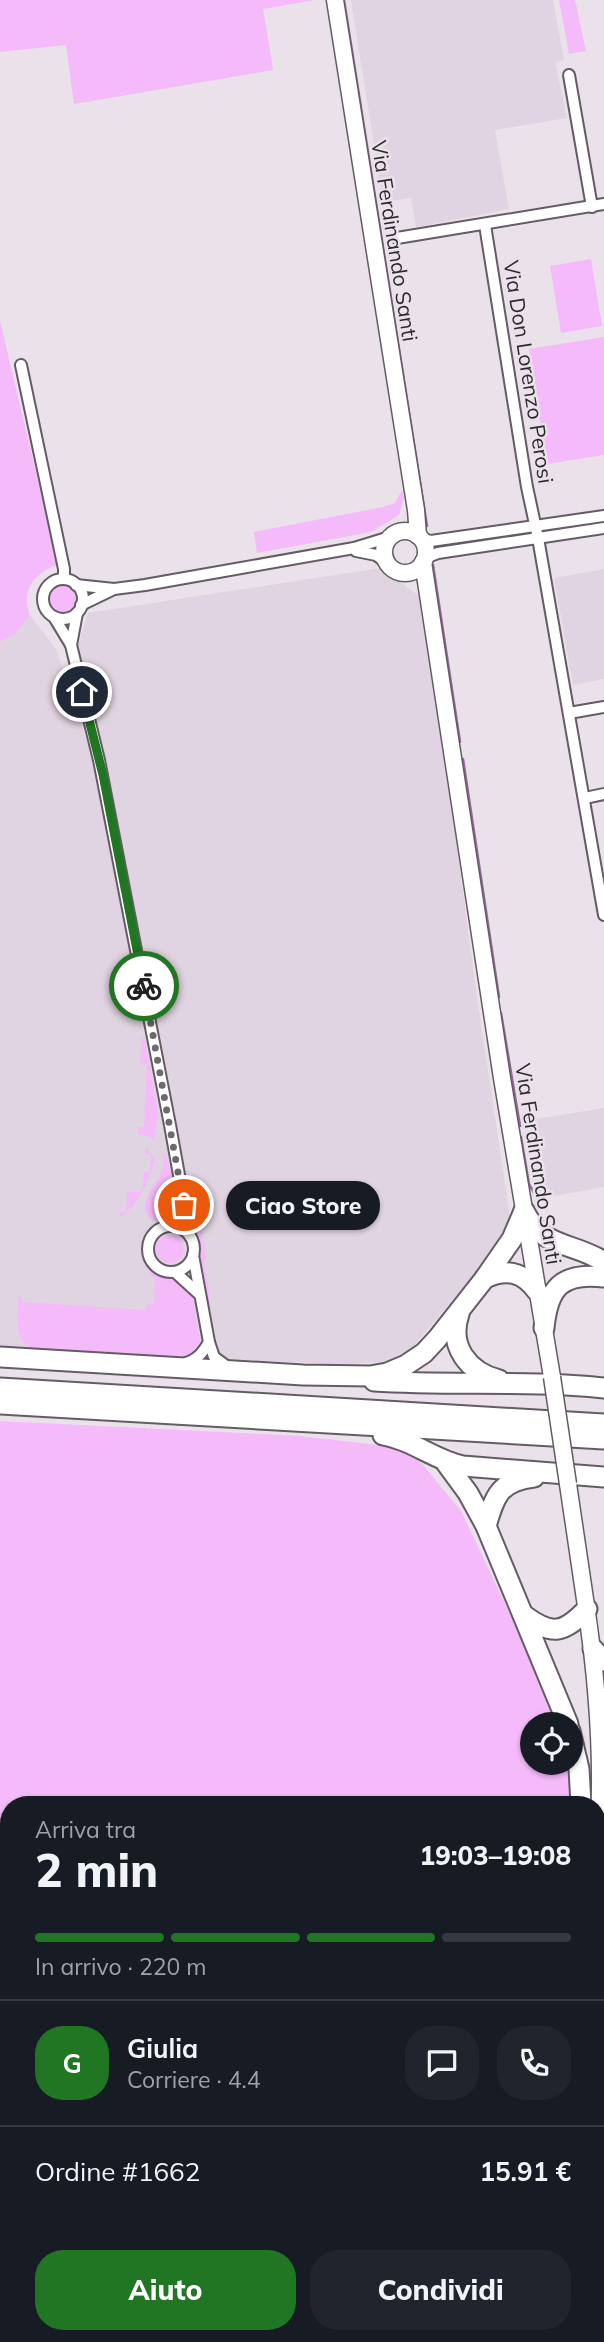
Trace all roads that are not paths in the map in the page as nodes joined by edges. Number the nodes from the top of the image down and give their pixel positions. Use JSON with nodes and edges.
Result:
{"nodes":[{"id":1,"x":335,"y":0,"type":"edge"},
{"id":2,"x":569,"y":75,"type":"dead end"},
{"id":3,"x":598,"y":206,"type":"edge"},
{"id":4,"x":485,"y":225,"type":"junction"},
{"id":5,"x":397,"y":238,"type":"dead end"},
{"id":6,"x":21,"y":365,"type":"dead end"},
{"id":7,"x":411,"y":489,"type":"junction"},
{"id":8,"x":604,"y":516,"type":"edge"},
{"id":9,"x":536,"y":526,"type":"junction"},
{"id":10,"x":604,"y":528,"type":"edge"},
{"id":11,"x":394,"y":534,"type":"junction"},
{"id":12,"x":420,"y":538,"type":"junction"},
{"id":13,"x":538,"y":538,"type":"junction"},
{"id":14,"x":329,"y":551,"type":"junction"},
{"id":15,"x":424,"y":560,"type":"junction"},
{"id":16,"x":387,"y":563,"type":"junction"},
{"id":17,"x":406,"y":573,"type":"junction"},
{"id":18,"x":64,"y":579,"type":"junction"},
{"id":19,"x":76,"y":585,"type":"junction"},
{"id":20,"x":114,"y":589,"type":"junction"},
{"id":21,"x":428,"y":594,"type":"junction"},
{"id":22,"x":79,"y":609,"type":"junction"},
{"id":23,"x":54,"y":617,"type":"junction"},
{"id":24,"x":71,"y":645,"type":"junction"},
{"id":25,"x":604,"y":707,"type":"edge"},
{"id":26,"x":569,"y":713,"type":"junction"},
{"id":27,"x":604,"y":794,"type":"edge"},
{"id":28,"x":584,"y":798,"type":"junction"},
{"id":29,"x":600,"y":861,"type":"edge"},
{"id":30,"x":604,"y":915,"type":"edge"},
{"id":31,"x":184,"y":1205,"type":"junction"},
{"id":32,"x":524,"y":1211,"type":"junction"},
{"id":33,"x":171,"y":1226,"type":"junction"},
{"id":34,"x":190,"y":1236,"type":"junction"},
{"id":35,"x":193,"y":1255,"type":"junction"},
{"id":36,"x":604,"y":1262,"type":"edge"},
{"id":37,"x":175,"y":1272,"type":"junction"},
{"id":38,"x":604,"y":1277,"type":"edge"},
{"id":39,"x":485,"y":1278,"type":"junction"},
{"id":40,"x":537,"y":1291,"type":"junction"},
{"id":41,"x":199,"y":1294,"type":"junction"},
{"id":42,"x":461,"y":1310,"type":"junction"},
{"id":43,"x":544,"y":1328,"type":"junction"},
{"id":44,"x":209,"y":1342,"type":"junction"},
{"id":45,"x":0,"y":1357,"type":"edge"},
{"id":46,"x":174,"y":1367,"type":"junction"},
{"id":47,"x":234,"y":1371,"type":"junction"},
{"id":48,"x":303,"y":1375,"type":"junction"},
{"id":49,"x":517,"y":1383,"type":"junction"},
{"id":50,"x":600,"y":1386,"type":"edge"},
{"id":51,"x":0,"y":1388,"type":"edge"},
{"id":52,"x":0,"y":1404,"type":"edge"},
{"id":53,"x":353,"y":1424,"type":"junction"},
{"id":54,"x":604,"y":1424,"type":"edge"},
{"id":55,"x":604,"y":1439,"type":"edge"},
{"id":56,"x":446,"y":1462,"type":"junction"},
{"id":57,"x":604,"y":1477,"type":"edge"},
{"id":58,"x":561,"y":1479,"type":"junction"},
{"id":59,"x":486,"y":1526,"type":"junction"},
{"id":60,"x":586,"y":1609,"type":"junction"},
{"id":61,"x":525,"y":1616,"type":"junction"},
{"id":62,"x":599,"y":1655,"type":"edge"},
{"id":63,"x":563,"y":1712,"type":"edge"},
{"id":64,"x":604,"y":1742,"type":"edge"},
{"id":65,"x":579,"y":1775,"type":"edge"},
{"id":66,"x":581,"y":1796,"type":"edge"},
{"id":67,"x":603,"y":1796,"type":"edge"}],
"edges":[{"from":1,"to":7,"type":"main road","name":"Via Ferdinando Santi"},
{"from":2,"to":3,"type":"street"},
{"from":3,"to":4,"type":"street"},
{"from":4,"to":5,"type":"street"},
{"from":4,"to":9,"type":"street","name":"Via Don Lorenzo Perosi"},
{"from":6,"to":18,"type":"street"},
{"from":7,"to":11,"type":"main road","name":"Via Ferdinando Santi"},
{"from":7,"to":12,"type":"main road","name":"Via Ferdinando Santi"},
{"from":8,"to":9,"type":"street"},
{"from":9,"to":12,"type":"street"},
{"from":9,"to":13,"type":"street","name":"Via Don Lorenzo Perosi"},
{"from":10,"to":13,"type":"street"},
{"from":11,"to":12,"type":"main road"},
{"from":11,"to":14,"type":"street"},
{"from":11,"to":16,"type":"main road"},
{"from":12,"to":15,"type":"main road"},
{"from":13,"to":15,"type":"street"},
{"from":13,"to":26,"type":"street","name":"Via Don Lorenzo Perosi"},
{"from":14,"to":16,"type":"street"},
{"from":14,"to":20,"type":"street"},
{"from":15,"to":17,"type":"main road"},
{"from":15,"to":21,"type":"main road","name":"Via Ferdinando Santi"},
{"from":16,"to":17,"type":"main road"},
{"from":17,"to":21,"type":"main road"},
{"from":18,"to":19,"type":"street"},
{"from":18,"to":23,"type":"street"},
{"from":19,"to":20,"type":"street"},
{"from":19,"to":22,"type":"street"},
{"from":20,"to":22,"type":"street"},
{"from":21,"to":32,"type":"main road","name":"Via Ferdinando Santi"},
{"from":22,"to":23,"type":"street"},
{"from":22,"to":24,"type":"street"},
{"from":23,"to":24,"type":"street"},
{"from":24,"to":31,"type":"street"},
{"from":25,"to":26,"type":"street"},
{"from":26,"to":28,"type":"street","name":"Via Don Lorenzo Perosi"},
{"from":27,"to":28,"type":"street"},
{"from":28,"to":29,"type":"street","name":"Via Don Lorenzo Perosi"},
{"from":29,"to":30,"type":"street","name":"Via Don Lorenzo Perosi"},
{"from":31,"to":33,"type":"street"},
{"from":31,"to":34,"type":"street"},
{"from":32,"to":36,"type":"highway"},
{"from":32,"to":39,"type":"highway"},
{"from":32,"to":40,"type":"main road","name":"Via Ferdinando Santi"},
{"from":33,"to":34,"type":"street"},
{"from":33,"to":37,"type":"street"},
{"from":34,"to":35,"type":"street"},
{"from":35,"to":37,"type":"street"},
{"from":35,"to":41,"type":"street"},
{"from":37,"to":41,"type":"street"},
{"from":38,"to":43,"type":"highway"},
{"from":39,"to":40,"type":"highway"},
{"from":39,"to":42,"type":"highway"},
{"from":40,"to":43,"type":"main road","name":"Via Ferdinando Santi"},
{"from":41,"to":44,"type":"street"},
{"from":42,"to":48,"type":"highway"},
{"from":42,"to":49,"type":"highway"},
{"from":43,"to":58,"type":"main road","name":"Via Ferdinando Santi","bridge":true},
{"from":44,"to":46,"type":"street"},
{"from":44,"to":47,"type":"street"},
{"from":45,"to":46,"type":"highway"},
{"from":46,"to":47,"type":"highway"},
{"from":47,"to":48,"type":"highway"},
{"from":48,"to":49,"type":"highway"},
{"from":49,"to":50,"type":"highway"},
{"from":51,"to":54,"type":"highway"},
{"from":52,"to":53,"type":"highway"},
{"from":53,"to":55,"type":"highway"},
{"from":53,"to":56,"type":"highway"},
{"from":56,"to":58,"type":"highway"},
{"from":56,"to":59,"type":"highway"},
{"from":57,"to":58,"type":"highway"},
{"from":58,"to":59,"type":"highway"},
{"from":58,"to":60,"type":"main road","name":"Via Ferdinando Santi"},
{"from":59,"to":61,"type":"highway"},
{"from":60,"to":61,"type":"highway"},
{"from":60,"to":62,"type":"main road","name":"Via Ferdinando Santi"},
{"from":61,"to":63,"type":"highway"},
{"from":62,"to":64,"type":"main road","name":"Via Ferdinando Santi"},
{"from":64,"to":67,"type":"main road","name":"Via Ferdinando Santi"},
{"from":65,"to":66,"type":"highway"}]}
